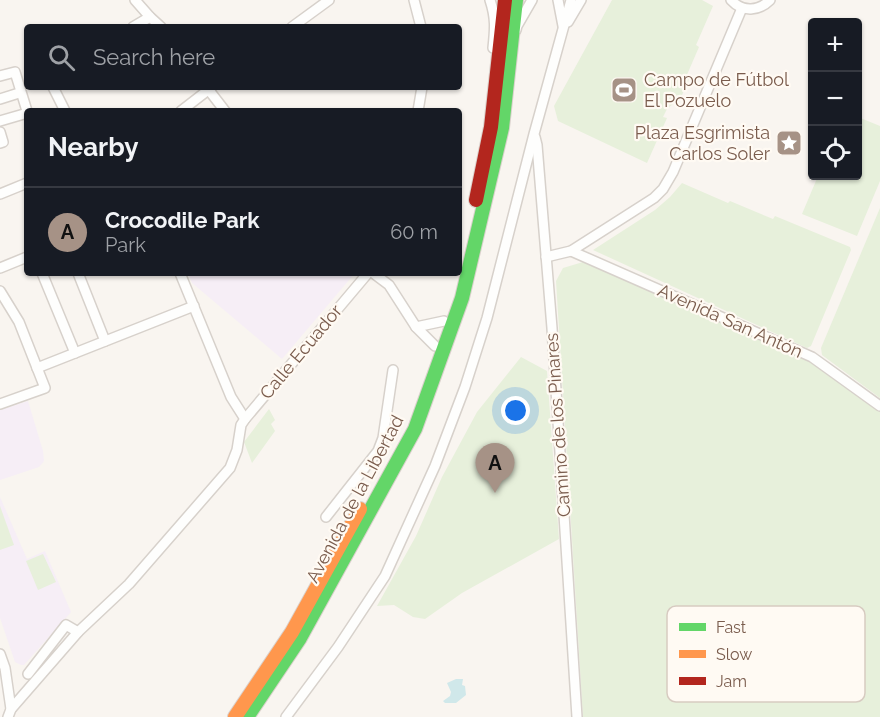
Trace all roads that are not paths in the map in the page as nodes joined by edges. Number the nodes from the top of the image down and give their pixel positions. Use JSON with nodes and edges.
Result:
{"nodes":[{"id":1,"x":135,"y":0,"type":"edge"},
{"id":2,"x":329,"y":0,"type":"edge"},
{"id":3,"x":414,"y":0,"type":"edge"},
{"id":4,"x":490,"y":0,"type":"edge"},
{"id":5,"x":507,"y":0,"type":"edge"},
{"id":6,"x":516,"y":0,"type":"edge"},
{"id":7,"x":532,"y":0,"type":"edge"},
{"id":8,"x":558,"y":0,"type":"edge"},
{"id":9,"x":571,"y":0,"type":"edge"},
{"id":10,"x":581,"y":0,"type":"edge"},
{"id":11,"x":731,"y":0,"type":"edge"},
{"id":12,"x":770,"y":0,"type":"edge"},
{"id":13,"x":742,"y":8,"type":"junction"},
{"id":14,"x":150,"y":17,"type":"junction"},
{"id":15,"x":138,"y":24,"type":"edge"},
{"id":16,"x":158,"y":24,"type":"edge"},
{"id":17,"x":296,"y":24,"type":"edge"},
{"id":18,"x":420,"y":24,"type":"edge"},
{"id":19,"x":564,"y":29,"type":"junction"},
{"id":20,"x":508,"y":63,"type":"junction"},
{"id":21,"x":0,"y":76,"type":"edge"},
{"id":22,"x":22,"y":88,"type":"edge"},
{"id":23,"x":54,"y":90,"type":"edge"},
{"id":24,"x":207,"y":90,"type":"edge"},
{"id":25,"x":211,"y":90,"type":"edge"},
{"id":26,"x":422,"y":90,"type":"edge"},
{"id":27,"x":0,"y":99,"type":"edge"},
{"id":28,"x":25,"y":108,"type":"edge"},
{"id":29,"x":64,"y":108,"type":"edge"},
{"id":30,"x":185,"y":108,"type":"edge"},
{"id":31,"x":223,"y":108,"type":"edge"},
{"id":32,"x":418,"y":108,"type":"edge"},
{"id":33,"x":24,"y":114,"type":"edge"},
{"id":34,"x":0,"y":121,"type":"edge"},
{"id":35,"x":491,"y":127,"type":"junction"},
{"id":36,"x":534,"y":134,"type":"junction"},
{"id":37,"x":24,"y":184,"type":"edge"},
{"id":38,"x":0,"y":194,"type":"edge"},
{"id":39,"x":571,"y":251,"type":"junction"},
{"id":40,"x":24,"y":257,"type":"edge"},
{"id":41,"x":546,"y":257,"type":"junction"},
{"id":42,"x":462,"y":260,"type":"edge"},
{"id":43,"x":0,"y":268,"type":"edge"},
{"id":44,"x":43,"y":276,"type":"edge"},
{"id":45,"x":79,"y":276,"type":"edge"},
{"id":46,"x":181,"y":276,"type":"edge"},
{"id":47,"x":365,"y":276,"type":"edge"},
{"id":48,"x":377,"y":276,"type":"edge"},
{"id":49,"x":458,"y":276,"type":"edge"},
{"id":50,"x":0,"y":291,"type":"edge"},
{"id":51,"x":194,"y":306,"type":"junction"},
{"id":52,"x":4,"y":308,"type":"edge"},
{"id":53,"x":444,"y":321,"type":"junction"},
{"id":54,"x":416,"y":327,"type":"junction"},
{"id":55,"x":105,"y":341,"type":"junction"},
{"id":56,"x":435,"y":346,"type":"junction"},
{"id":57,"x":75,"y":353,"type":"junction"},
{"id":58,"x":37,"y":368,"type":"junction"},
{"id":59,"x":393,"y":370,"type":"dead end"},
{"id":60,"x":0,"y":404,"type":"edge"},
{"id":61,"x":880,"y":406,"type":"edge"},
{"id":62,"x":245,"y":419,"type":"junction"},
{"id":63,"x":326,"y":517,"type":"dead end"},
{"id":64,"x":78,"y":632,"type":"junction"},
{"id":65,"x":0,"y":654,"type":"edge"},
{"id":66,"x":28,"y":674,"type":"dead end"},
{"id":67,"x":9,"y":713,"type":"edge"},
{"id":68,"x":235,"y":717,"type":"edge"},
{"id":69,"x":247,"y":717,"type":"edge"},
{"id":70,"x":285,"y":717,"type":"edge"},
{"id":71,"x":577,"y":717,"type":"edge"}],
"edges":[{"from":1,"to":14,"type":"street"},
{"from":2,"to":17,"type":"street"},
{"from":3,"to":18,"type":"street"},
{"from":4,"to":35,"type":"street"},
{"from":5,"to":6,"type":"street","name":"Avenida de la Libertad"},
{"from":5,"to":35,"type":"main road","name":"Avenida de la Libertad"},
{"from":6,"to":20,"type":"main road","name":"Avenida de la Libertad"},
{"from":7,"to":20,"type":"street"},
{"from":8,"to":19,"type":"street"},
{"from":9,"to":19,"type":"street"},
{"from":10,"to":19,"type":"street"},
{"from":11,"to":13,"type":"street"},
{"from":12,"to":13,"type":"street"},
{"from":13,"to":39,"type":"street"},
{"from":14,"to":15,"type":"street"},
{"from":14,"to":16,"type":"street"},
{"from":19,"to":36,"type":"street"},
{"from":20,"to":69,"type":"main road","name":"Avenida de la Libertad"},
{"from":21,"to":22,"type":"street"},
{"from":22,"to":27,"type":"street"},
{"from":22,"to":28,"type":"street"},
{"from":23,"to":29,"type":"street"},
{"from":24,"to":30,"type":"street"},
{"from":25,"to":31,"type":"street"},
{"from":26,"to":32,"type":"street"},
{"from":33,"to":34,"type":"street"},
{"from":35,"to":42,"type":"main road","name":"Avenida de la Libertad"},
{"from":36,"to":41,"type":"street","name":"Camino de los Pinares"},
{"from":36,"to":70,"type":"street"},
{"from":37,"to":38,"type":"street"},
{"from":39,"to":41,"type":"street"},
{"from":39,"to":61,"type":"street","name":"Avenida San Antón"},
{"from":40,"to":43,"type":"street"},
{"from":41,"to":71,"type":"street","name":"Camino de los Pinares"},
{"from":44,"to":57,"type":"street"},
{"from":45,"to":55,"type":"street"},
{"from":46,"to":51,"type":"street"},
{"from":47,"to":62,"type":"street","name":"Calle Ecuador"},
{"from":48,"to":54,"type":"street"},
{"from":49,"to":53,"type":"main road","name":"Avenida de la Libertad"},
{"from":50,"to":52,"type":"street"},
{"from":51,"to":55,"type":"street"},
{"from":51,"to":62,"type":"street"},
{"from":52,"to":58,"type":"street"},
{"from":53,"to":54,"type":"street"},
{"from":53,"to":56,"type":"main road","name":"Avenida de la Libertad"},
{"from":54,"to":56,"type":"street"},
{"from":55,"to":57,"type":"street"},
{"from":56,"to":68,"type":"main road","name":"Avenida de la Libertad"},
{"from":57,"to":58,"type":"street"},
{"from":58,"to":60,"type":"street"},
{"from":59,"to":63,"type":"street"},
{"from":62,"to":64,"type":"street","name":"Calle Ecuador"},
{"from":64,"to":66,"type":"street"},
{"from":64,"to":67,"type":"street","name":"Calle Ecuador"},
{"from":65,"to":67,"type":"street"}]}
